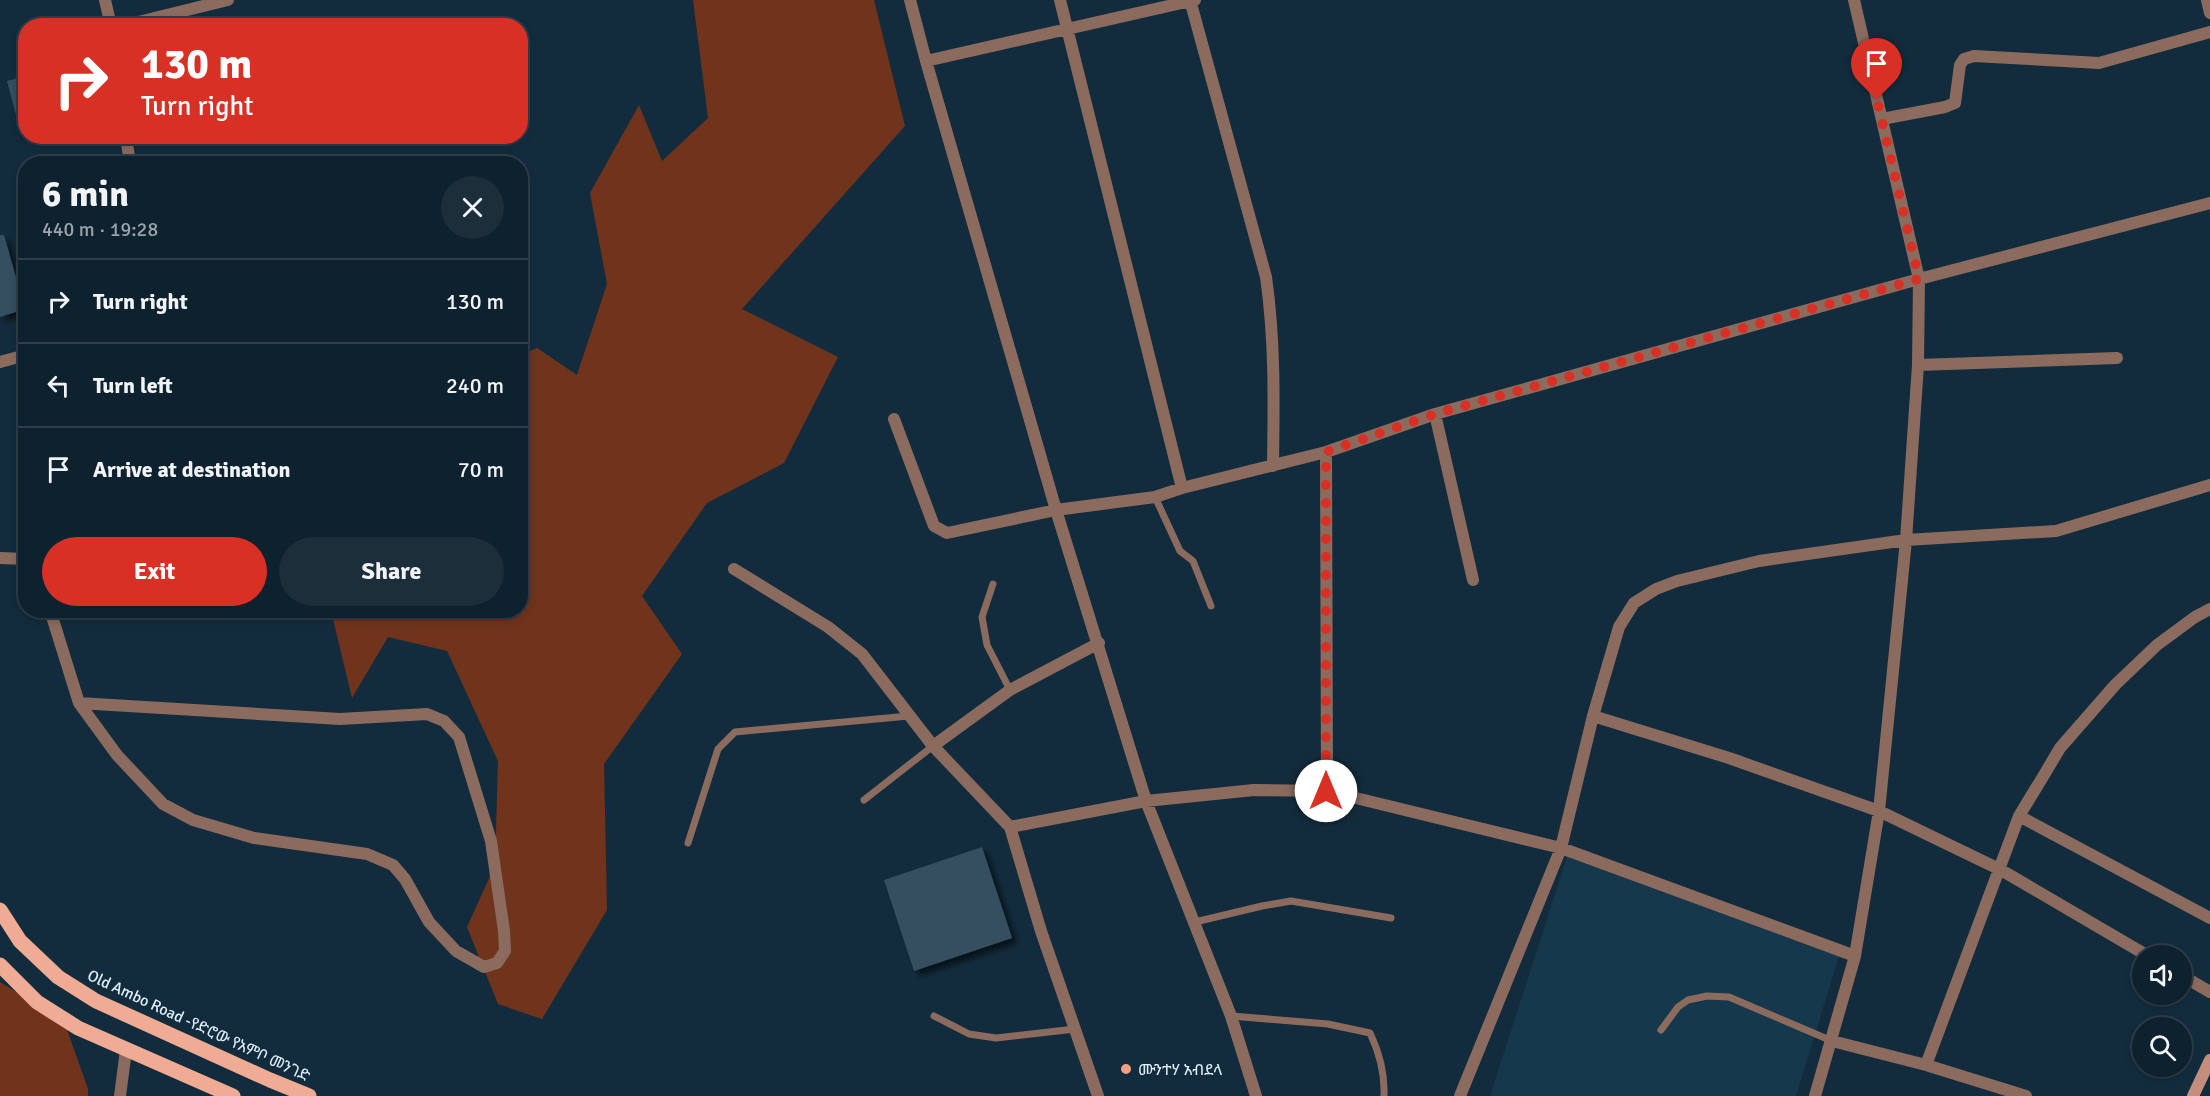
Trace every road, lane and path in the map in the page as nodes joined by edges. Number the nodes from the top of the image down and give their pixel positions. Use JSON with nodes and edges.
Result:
{"nodes":[{"id":1,"x":105,"y":0,"type":"edge"},
{"id":2,"x":227,"y":0,"type":"edge"},
{"id":3,"x":910,"y":0,"type":"edge"},
{"id":4,"x":1060,"y":0,"type":"edge"},
{"id":5,"x":1192,"y":0,"type":"edge"},
{"id":6,"x":1854,"y":0,"type":"edge"},
{"id":7,"x":2207,"y":0,"type":"edge"},
{"id":8,"x":2210,"y":13,"type":"edge"},
{"id":9,"x":109,"y":18,"type":"edge"},
{"id":10,"x":154,"y":18,"type":"edge"},
{"id":11,"x":1068,"y":30,"type":"junction"},
{"id":12,"x":2210,"y":32,"type":"edge"},
{"id":13,"x":926,"y":61,"type":"junction"},
{"id":14,"x":1882,"y":120,"type":"junction"},
{"id":15,"x":2210,"y":203,"type":"edge"},
{"id":16,"x":1919,"y":279,"type":"junction"},
{"id":17,"x":2117,"y":357,"type":"dead end"},
{"id":18,"x":18,"y":358,"type":"edge"},
{"id":19,"x":0,"y":362,"type":"edge"},
{"id":20,"x":1918,"y":365,"type":"junction"},
{"id":21,"x":1435,"y":414,"type":"junction"},
{"id":22,"x":894,"y":418,"type":"dead end"},
{"id":23,"x":1326,"y":452,"type":"junction"},
{"id":24,"x":1273,"y":466,"type":"junction"},
{"id":25,"x":1182,"y":488,"type":"junction"},
{"id":26,"x":2208,"y":488,"type":"edge"},
{"id":27,"x":1155,"y":497,"type":"junction"},
{"id":28,"x":1056,"y":510,"type":"junction"},
{"id":29,"x":1906,"y":540,"type":"junction"},
{"id":30,"x":0,"y":558,"type":"edge"},
{"id":31,"x":18,"y":559,"type":"edge"},
{"id":32,"x":734,"y":569,"type":"dead end"},
{"id":33,"x":1473,"y":580,"type":"dead end"},
{"id":34,"x":993,"y":584,"type":"dead end"},
{"id":35,"x":1211,"y":606,"type":"dead end"},
{"id":36,"x":2210,"y":609,"type":"edge"},
{"id":37,"x":52,"y":618,"type":"edge"},
{"id":38,"x":1099,"y":643,"type":"junction"},
{"id":39,"x":1010,"y":690,"type":"junction"},
{"id":40,"x":79,"y":703,"type":"junction"},
{"id":41,"x":909,"y":716,"type":"junction"},
{"id":42,"x":1593,"y":716,"type":"junction"},
{"id":43,"x":933,"y":746,"type":"junction"},
{"id":44,"x":1326,"y":791,"type":"junction"},
{"id":45,"x":864,"y":800,"type":"dead end"},
{"id":46,"x":1146,"y":801,"type":"junction"},
{"id":47,"x":1879,"y":811,"type":"junction"},
{"id":48,"x":2019,"y":816,"type":"junction"},
{"id":49,"x":1010,"y":827,"type":"junction"},
{"id":50,"x":688,"y":843,"type":"dead end"},
{"id":51,"x":1561,"y":848,"type":"junction"},
{"id":52,"x":2001,"y":870,"type":"junction"},
{"id":53,"x":0,"y":910,"type":"edge"},
{"id":54,"x":1391,"y":918,"type":"dead end"},
{"id":55,"x":2210,"y":918,"type":"edge"},
{"id":56,"x":1195,"y":922,"type":"junction"},
{"id":57,"x":2132,"y":947,"type":"edge"},
{"id":58,"x":1855,"y":956,"type":"junction"},
{"id":59,"x":0,"y":965,"type":"edge"},
{"id":60,"x":2192,"y":981,"type":"edge"},
{"id":61,"x":2210,"y":992,"type":"edge"},
{"id":62,"x":934,"y":1016,"type":"dead end"},
{"id":63,"x":1232,"y":1016,"type":"junction"},
{"id":64,"x":1075,"y":1029,"type":"junction"},
{"id":65,"x":1661,"y":1030,"type":"dead end"},
{"id":66,"x":1832,"y":1041,"type":"junction"},
{"id":67,"x":126,"y":1050,"type":"junction"},
{"id":68,"x":2210,"y":1060,"type":"edge"},
{"id":69,"x":1926,"y":1065,"type":"junction"},
{"id":70,"x":120,"y":1096,"type":"edge"},
{"id":71,"x":233,"y":1096,"type":"edge"},
{"id":72,"x":309,"y":1096,"type":"edge"},
{"id":73,"x":1098,"y":1096,"type":"edge"},
{"id":74,"x":1256,"y":1096,"type":"edge"},
{"id":75,"x":1384,"y":1096,"type":"edge"},
{"id":76,"x":1460,"y":1096,"type":"edge"},
{"id":77,"x":1815,"y":1096,"type":"edge"},
{"id":78,"x":2026,"y":1096,"type":"edge"},
{"id":79,"x":2193,"y":1096,"type":"edge"}],
"edges":[{"from":1,"to":9,"type":"street"},
{"from":2,"to":10,"type":"street"},
{"from":3,"to":13,"type":"street"},
{"from":4,"to":11,"type":"street"},
{"from":5,"to":11,"type":"street"},
{"from":5,"to":24,"type":"street"},
{"from":6,"to":14,"type":"street"},
{"from":7,"to":8,"type":"street"},
{"from":11,"to":13,"type":"street"},
{"from":11,"to":25,"type":"street"},
{"from":12,"to":14,"type":"street"},
{"from":13,"to":28,"type":"street"},
{"from":14,"to":16,"type":"street"},
{"from":15,"to":16,"type":"street"},
{"from":16,"to":20,"type":"street"},
{"from":16,"to":21,"type":"street"},
{"from":17,"to":20,"type":"street"},
{"from":18,"to":19,"type":"street"},
{"from":20,"to":29,"type":"street"},
{"from":21,"to":23,"type":"street"},
{"from":21,"to":33,"type":"street"},
{"from":22,"to":28,"type":"street"},
{"from":23,"to":24,"type":"street"},
{"from":23,"to":44,"type":"street"},
{"from":24,"to":25,"type":"street"},
{"from":25,"to":27,"type":"street"},
{"from":26,"to":29,"type":"street"},
{"from":27,"to":28,"type":"street"},
{"from":27,"to":35,"type":"lane"},
{"from":28,"to":38,"type":"street"},
{"from":29,"to":42,"type":"street"},
{"from":29,"to":47,"type":"street"},
{"from":30,"to":31,"type":"street"},
{"from":32,"to":41,"type":"street"},
{"from":34,"to":39,"type":"lane"},
{"from":36,"to":48,"type":"street"},
{"from":37,"to":40,"type":"street"},
{"from":38,"to":39,"type":"street"},
{"from":38,"to":46,"type":"street"},
{"from":39,"to":43,"type":"street"},
{"from":40,"to":40,"type":"street"},
{"from":41,"to":43,"type":"street"},
{"from":41,"to":50,"type":"lane"},
{"from":42,"to":47,"type":"street"},
{"from":42,"to":51,"type":"street"},
{"from":43,"to":45,"type":"lane"},
{"from":43,"to":49,"type":"street"},
{"from":44,"to":46,"type":"street"},
{"from":44,"to":51,"type":"street"},
{"from":46,"to":49,"type":"street"},
{"from":46,"to":56,"type":"street"},
{"from":47,"to":52,"type":"street"},
{"from":47,"to":58,"type":"street"},
{"from":48,"to":52,"type":"street"},
{"from":48,"to":55,"type":"street"},
{"from":49,"to":64,"type":"street"},
{"from":51,"to":58,"type":"street"},
{"from":51,"to":76,"type":"street"},
{"from":52,"to":57,"type":"street"},
{"from":52,"to":69,"type":"street"},
{"from":53,"to":72,"type":"main road","name":"Old Ambo Road -የድሮው የአምቦ መንገድ"},
{"from":54,"to":56,"type":"lane"},
{"from":56,"to":63,"type":"street"},
{"from":58,"to":66,"type":"street"},
{"from":59,"to":67,"type":"main road"},
{"from":60,"to":61,"type":"street"},
{"from":62,"to":64,"type":"lane"},
{"from":63,"to":74,"type":"street"},
{"from":63,"to":75,"type":"lane"},
{"from":64,"to":73,"type":"street"},
{"from":65,"to":66,"type":"lane"},
{"from":66,"to":69,"type":"street"},
{"from":66,"to":77,"type":"street"},
{"from":67,"to":70,"type":"street"},
{"from":67,"to":71,"type":"main road"},
{"from":68,"to":79,"type":"main road"},
{"from":69,"to":78,"type":"street"}]}
